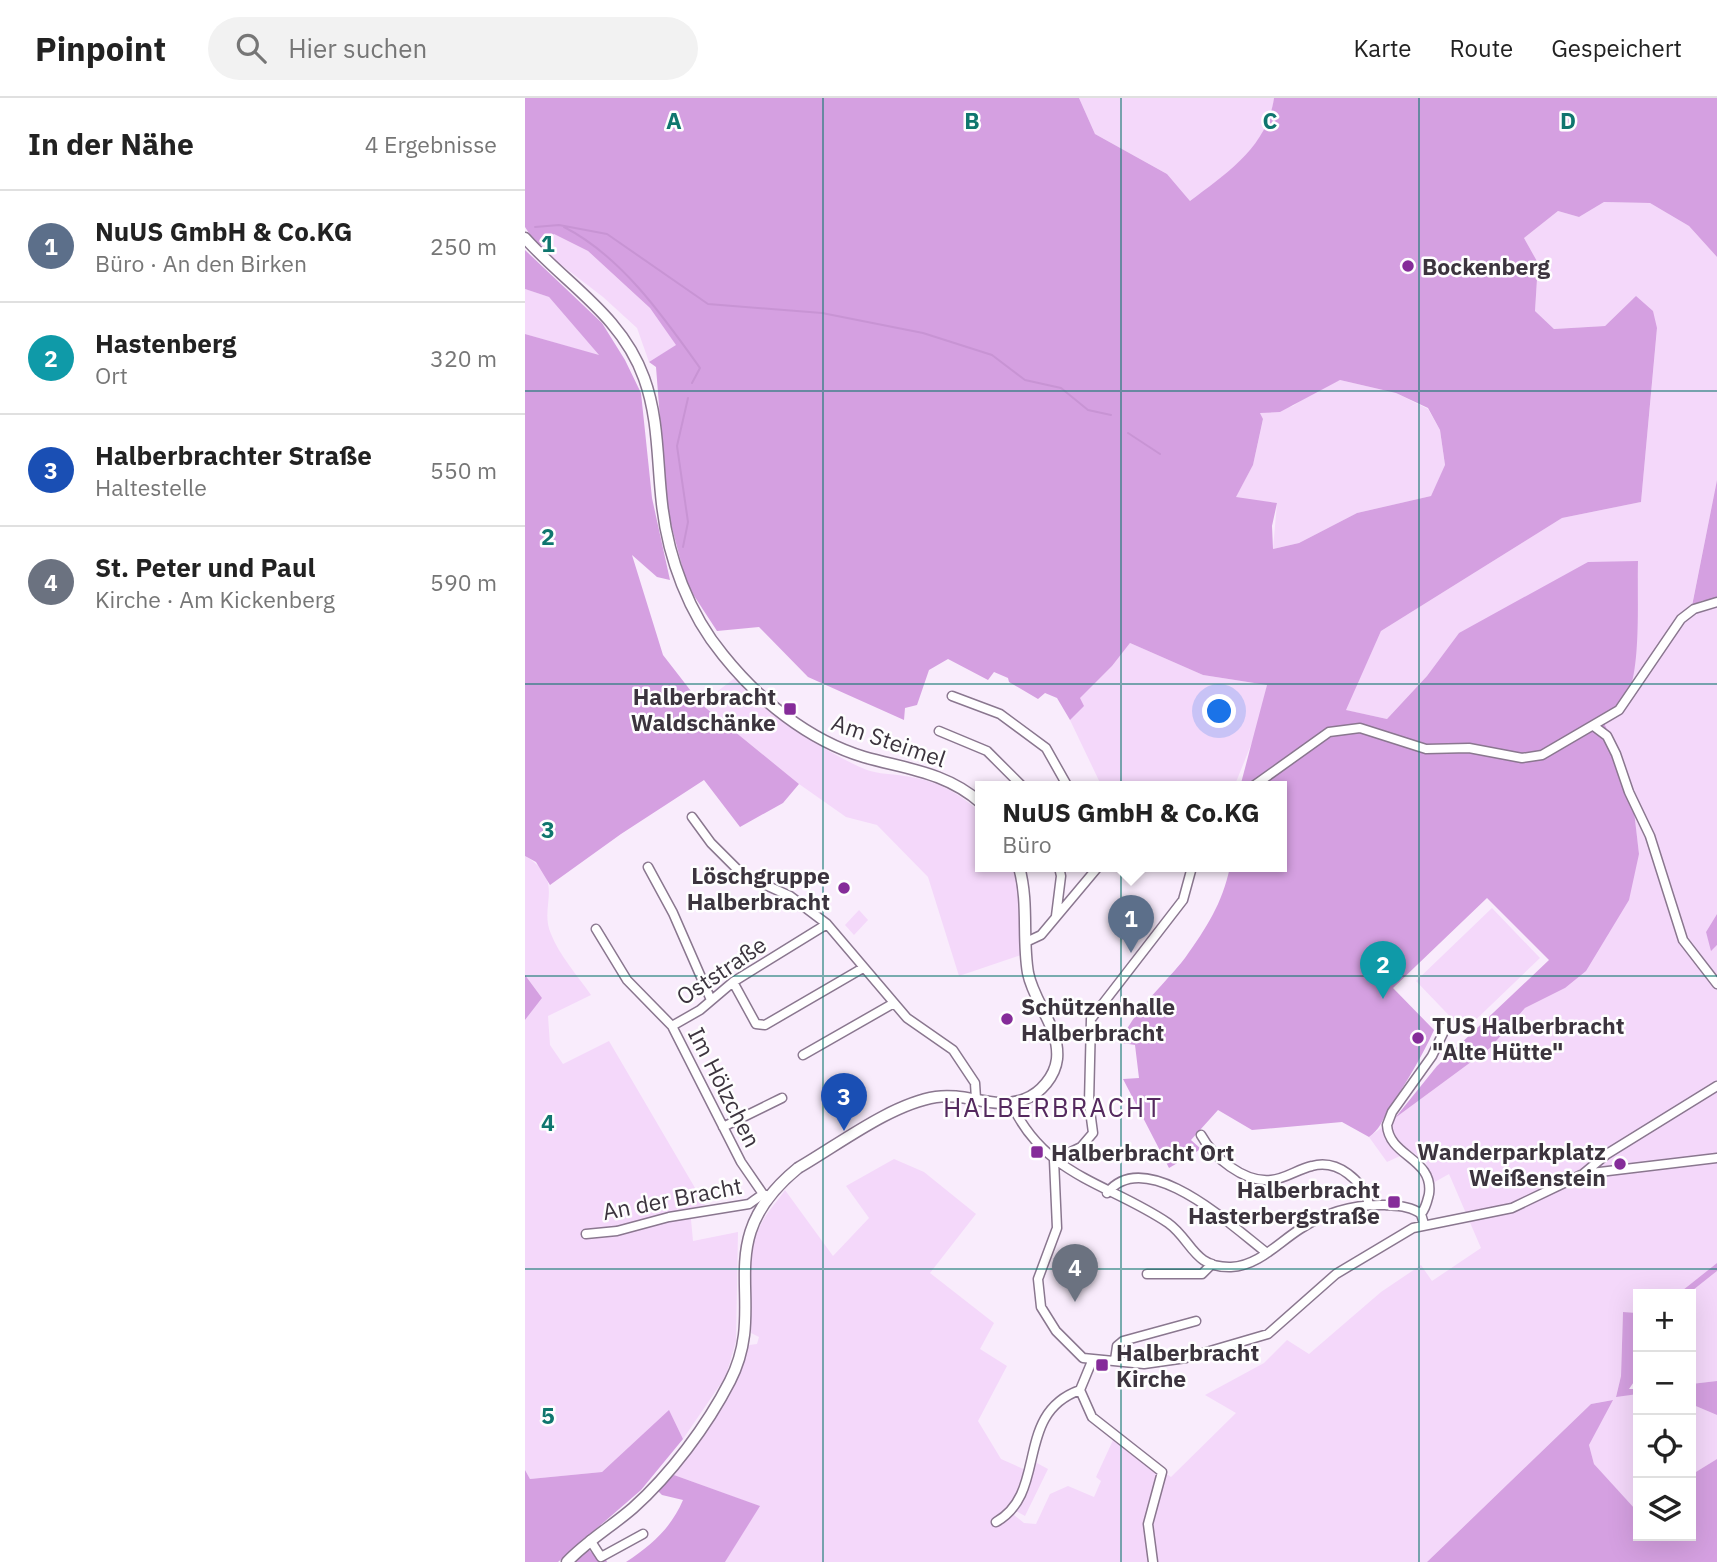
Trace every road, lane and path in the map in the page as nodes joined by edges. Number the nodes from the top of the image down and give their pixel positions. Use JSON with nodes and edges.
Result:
{"nodes":[{"id":1,"x":525,"y":239,"type":"edge"},
{"id":2,"x":1717,"y":602,"type":"edge"},
{"id":3,"x":952,"y":696,"type":"dead end"},
{"id":4,"x":1595,"y":727,"type":"junction"},
{"id":5,"x":939,"y":731,"type":"dead end"},
{"id":6,"x":1017,"y":781,"type":"edge"},
{"id":7,"x":1065,"y":781,"type":"edge"},
{"id":8,"x":1261,"y":781,"type":"edge"},
{"id":9,"x":975,"y":799,"type":"edge"},
{"id":10,"x":692,"y":817,"type":"dead end"},
{"id":11,"x":648,"y":867,"type":"dead end"},
{"id":12,"x":1020,"y":872,"type":"edge"},
{"id":13,"x":1060,"y":872,"type":"edge"},
{"id":14,"x":1094,"y":872,"type":"edge"},
{"id":15,"x":1191,"y":872,"type":"edge"},
{"id":16,"x":1056,"y":916,"type":"junction"},
{"id":17,"x":827,"y":924,"type":"junction"},
{"id":18,"x":596,"y":929,"type":"dead end"},
{"id":19,"x":1025,"y":942,"type":"junction"},
{"id":20,"x":863,"y":968,"type":"junction"},
{"id":21,"x":733,"y":982,"type":"junction"},
{"id":22,"x":1717,"y":984,"type":"edge"},
{"id":23,"x":711,"y":1000,"type":"junction"},
{"id":24,"x":894,"y":1003,"type":"junction"},
{"id":25,"x":672,"y":1026,"type":"junction"},
{"id":26,"x":1446,"y":1027,"type":"dead end"},
{"id":27,"x":803,"y":1055,"type":"dead end"},
{"id":28,"x":1717,"y":1086,"type":"edge"},
{"id":29,"x":782,"y":1098,"type":"dead end"},
{"id":30,"x":976,"y":1099,"type":"junction"},
{"id":31,"x":1011,"y":1103,"type":"junction"},
{"id":32,"x":723,"y":1126,"type":"junction"},
{"id":33,"x":1201,"y":1135,"type":"dead end"},
{"id":34,"x":1717,"y":1158,"type":"edge"},
{"id":35,"x":1054,"y":1160,"type":"junction"},
{"id":36,"x":1583,"y":1174,"type":"junction"},
{"id":37,"x":1107,"y":1192,"type":"junction"},
{"id":38,"x":766,"y":1195,"type":"junction"},
{"id":39,"x":1369,"y":1205,"type":"junction"},
{"id":40,"x":1421,"y":1214,"type":"junction"},
{"id":41,"x":1424,"y":1224,"type":"junction"},
{"id":42,"x":586,"y":1234,"type":"dead end"},
{"id":43,"x":1267,"y":1253,"type":"junction"},
{"id":44,"x":1212,"y":1264,"type":"junction"},
{"id":45,"x":1147,"y":1274,"type":"dead end"},
{"id":46,"x":1196,"y":1321,"type":"dead end"},
{"id":47,"x":1115,"y":1360,"type":"junction"},
{"id":48,"x":1091,"y":1361,"type":"junction"},
{"id":49,"x":1080,"y":1390,"type":"junction"},
{"id":50,"x":996,"y":1522,"type":"dead end"},
{"id":51,"x":643,"y":1534,"type":"dead end"},
{"id":52,"x":590,"y":1540,"type":"junction"},
{"id":53,"x":567,"y":1562,"type":"edge"},
{"id":54,"x":1153,"y":1562,"type":"edge"}],
"edges":[{"from":1,"to":9,"type":"main road","name":"Am Steimel"},
{"from":2,"to":4,"type":"street"},
{"from":3,"to":7,"type":"street"},
{"from":4,"to":8,"type":"street"},
{"from":4,"to":22,"type":"street"},
{"from":5,"to":6,"type":"street"},
{"from":10,"to":17,"type":"street"},
{"from":11,"to":23,"type":"street"},
{"from":12,"to":19,"type":"main road"},
{"from":13,"to":16,"type":"street"},
{"from":14,"to":16,"type":"street"},
{"from":15,"to":35,"type":"street"},
{"from":16,"to":19,"type":"street"},
{"from":17,"to":20,"type":"street"},
{"from":17,"to":21,"type":"street","name":"Oststraße"},
{"from":18,"to":25,"type":"street","name":"Im Hölzchen"},
{"from":19,"to":31,"type":"main road"},
{"from":20,"to":21,"type":"street"},
{"from":20,"to":24,"type":"street"},
{"from":21,"to":23,"type":"street","name":"Oststraße"},
{"from":23,"to":25,"type":"street","name":"Oststraße"},
{"from":24,"to":27,"type":"street"},
{"from":24,"to":30,"type":"street"},
{"from":25,"to":32,"type":"street","name":"Im Hölzchen"},
{"from":26,"to":40,"type":"street"},
{"from":28,"to":36,"type":"street"},
{"from":29,"to":32,"type":"street"},
{"from":30,"to":31,"type":"main road"},
{"from":30,"to":38,"type":"main road"},
{"from":31,"to":35,"type":"street"},
{"from":32,"to":38,"type":"street","name":"Im Hölzchen"},
{"from":33,"to":39,"type":"street"},
{"from":34,"to":36,"type":"street"},
{"from":35,"to":37,"type":"street"},
{"from":35,"to":48,"type":"street"},
{"from":36,"to":41,"type":"street"},
{"from":37,"to":43,"type":"street"},
{"from":37,"to":44,"type":"street"},
{"from":38,"to":42,"type":"street","name":"An der Bracht"},
{"from":38,"to":52,"type":"main road"},
{"from":39,"to":40,"type":"street"},
{"from":39,"to":43,"type":"street"},
{"from":40,"to":41,"type":"street"},
{"from":41,"to":47,"type":"street"},
{"from":43,"to":44,"type":"street"},
{"from":44,"to":45,"type":"street"},
{"from":46,"to":47,"type":"street"},
{"from":47,"to":48,"type":"street"},
{"from":48,"to":49,"type":"street"},
{"from":49,"to":50,"type":"street"},
{"from":49,"to":54,"type":"street"},
{"from":51,"to":52,"type":"street"},
{"from":52,"to":53,"type":"main road"}]}
